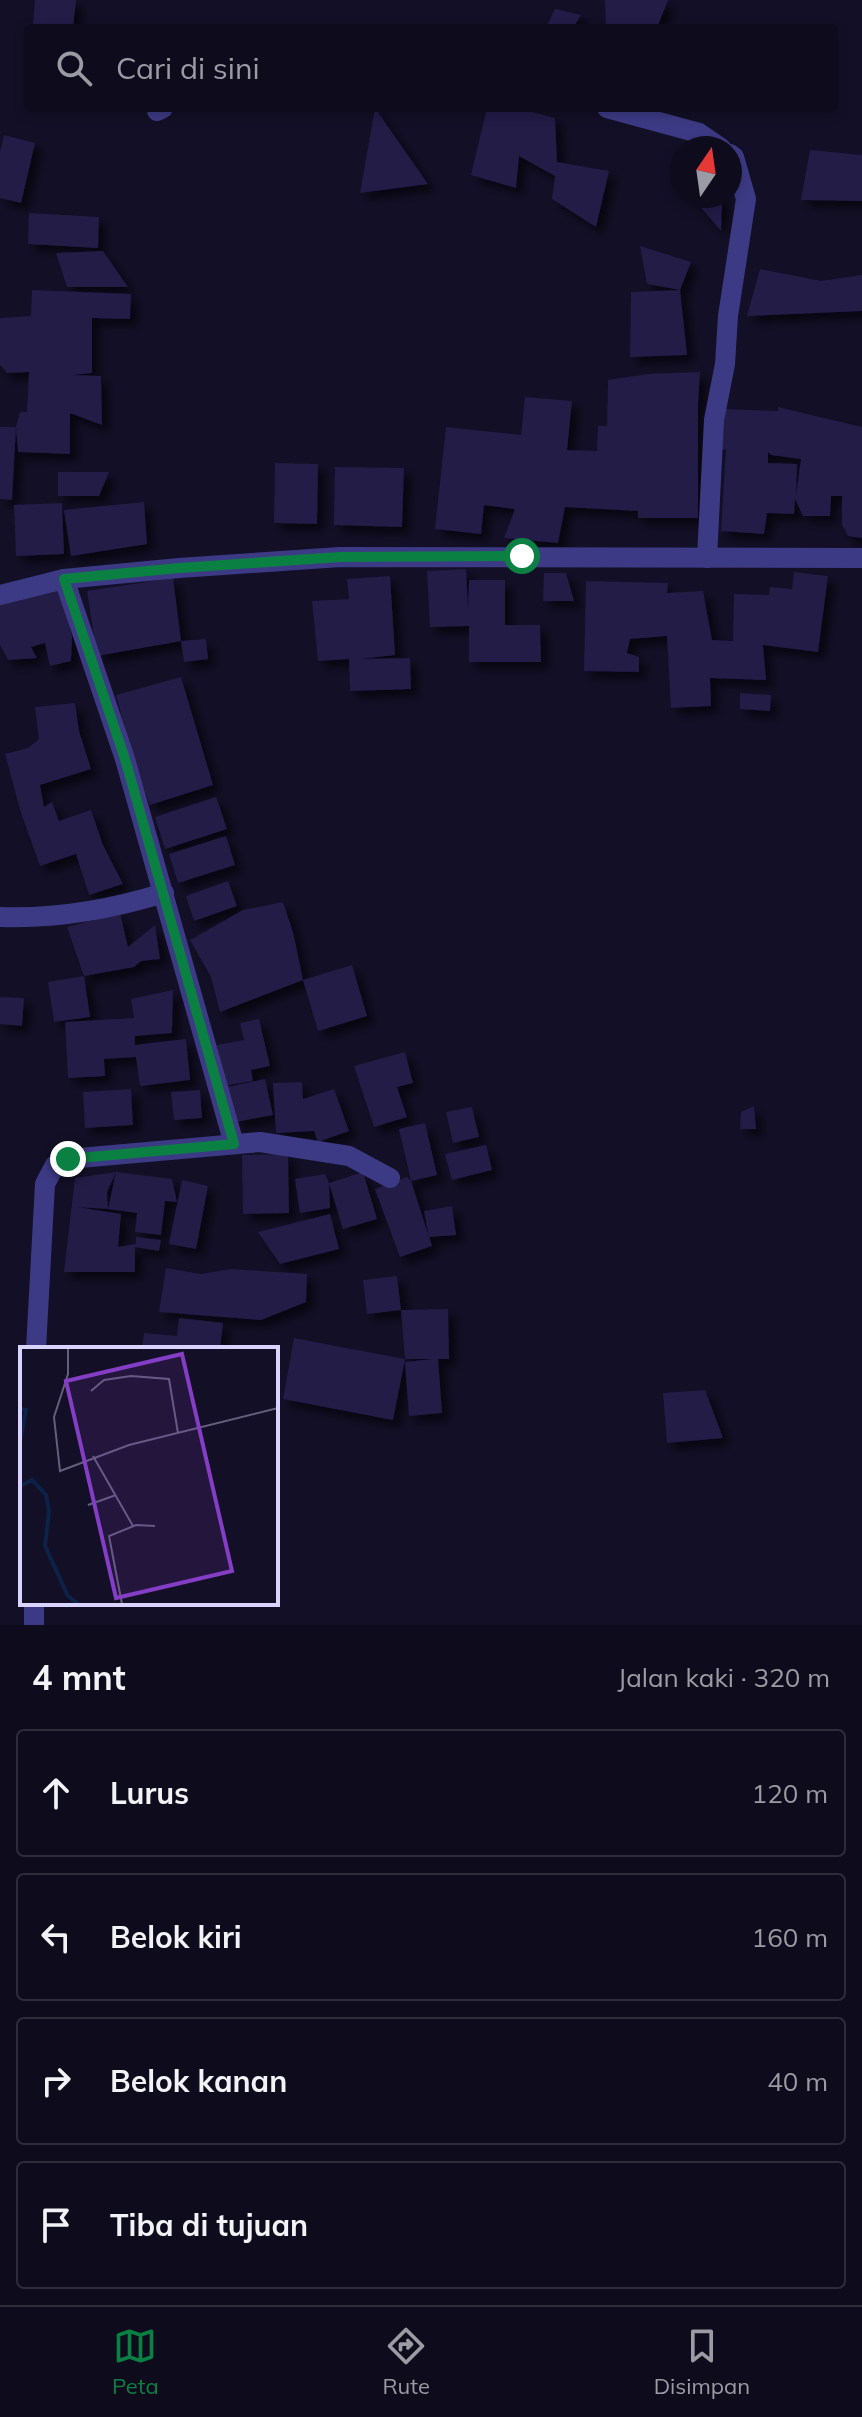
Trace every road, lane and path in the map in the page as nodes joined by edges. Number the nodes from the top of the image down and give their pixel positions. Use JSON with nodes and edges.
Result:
{"nodes":[{"id":1,"x":622,"y":112,"type":"edge"},
{"id":2,"x":703,"y":136,"type":"edge"},
{"id":3,"x":742,"y":185,"type":"edge"},
{"id":4,"x":707,"y":558,"type":"junction"},
{"id":5,"x":862,"y":558,"type":"edge"},
{"id":6,"x":64,"y":579,"type":"junction"},
{"id":7,"x":0,"y":595,"type":"edge"},
{"id":8,"x":164,"y":893,"type":"junction"},
{"id":9,"x":0,"y":917,"type":"edge"},
{"id":10,"x":234,"y":1144,"type":"junction"},
{"id":11,"x":390,"y":1178,"type":"dead end"},
{"id":12,"x":36,"y":1347,"type":"edge"}],
"edges":[{"from":1,"to":2,"type":"street"},
{"from":3,"to":4,"type":"street"},
{"from":4,"to":5,"type":"street"},
{"from":4,"to":6,"type":"street"},
{"from":6,"to":7,"type":"street"},
{"from":6,"to":8,"type":"street"},
{"from":8,"to":9,"type":"street"},
{"from":8,"to":10,"type":"street"},
{"from":10,"to":11,"type":"street"},
{"from":10,"to":12,"type":"street"}]}
